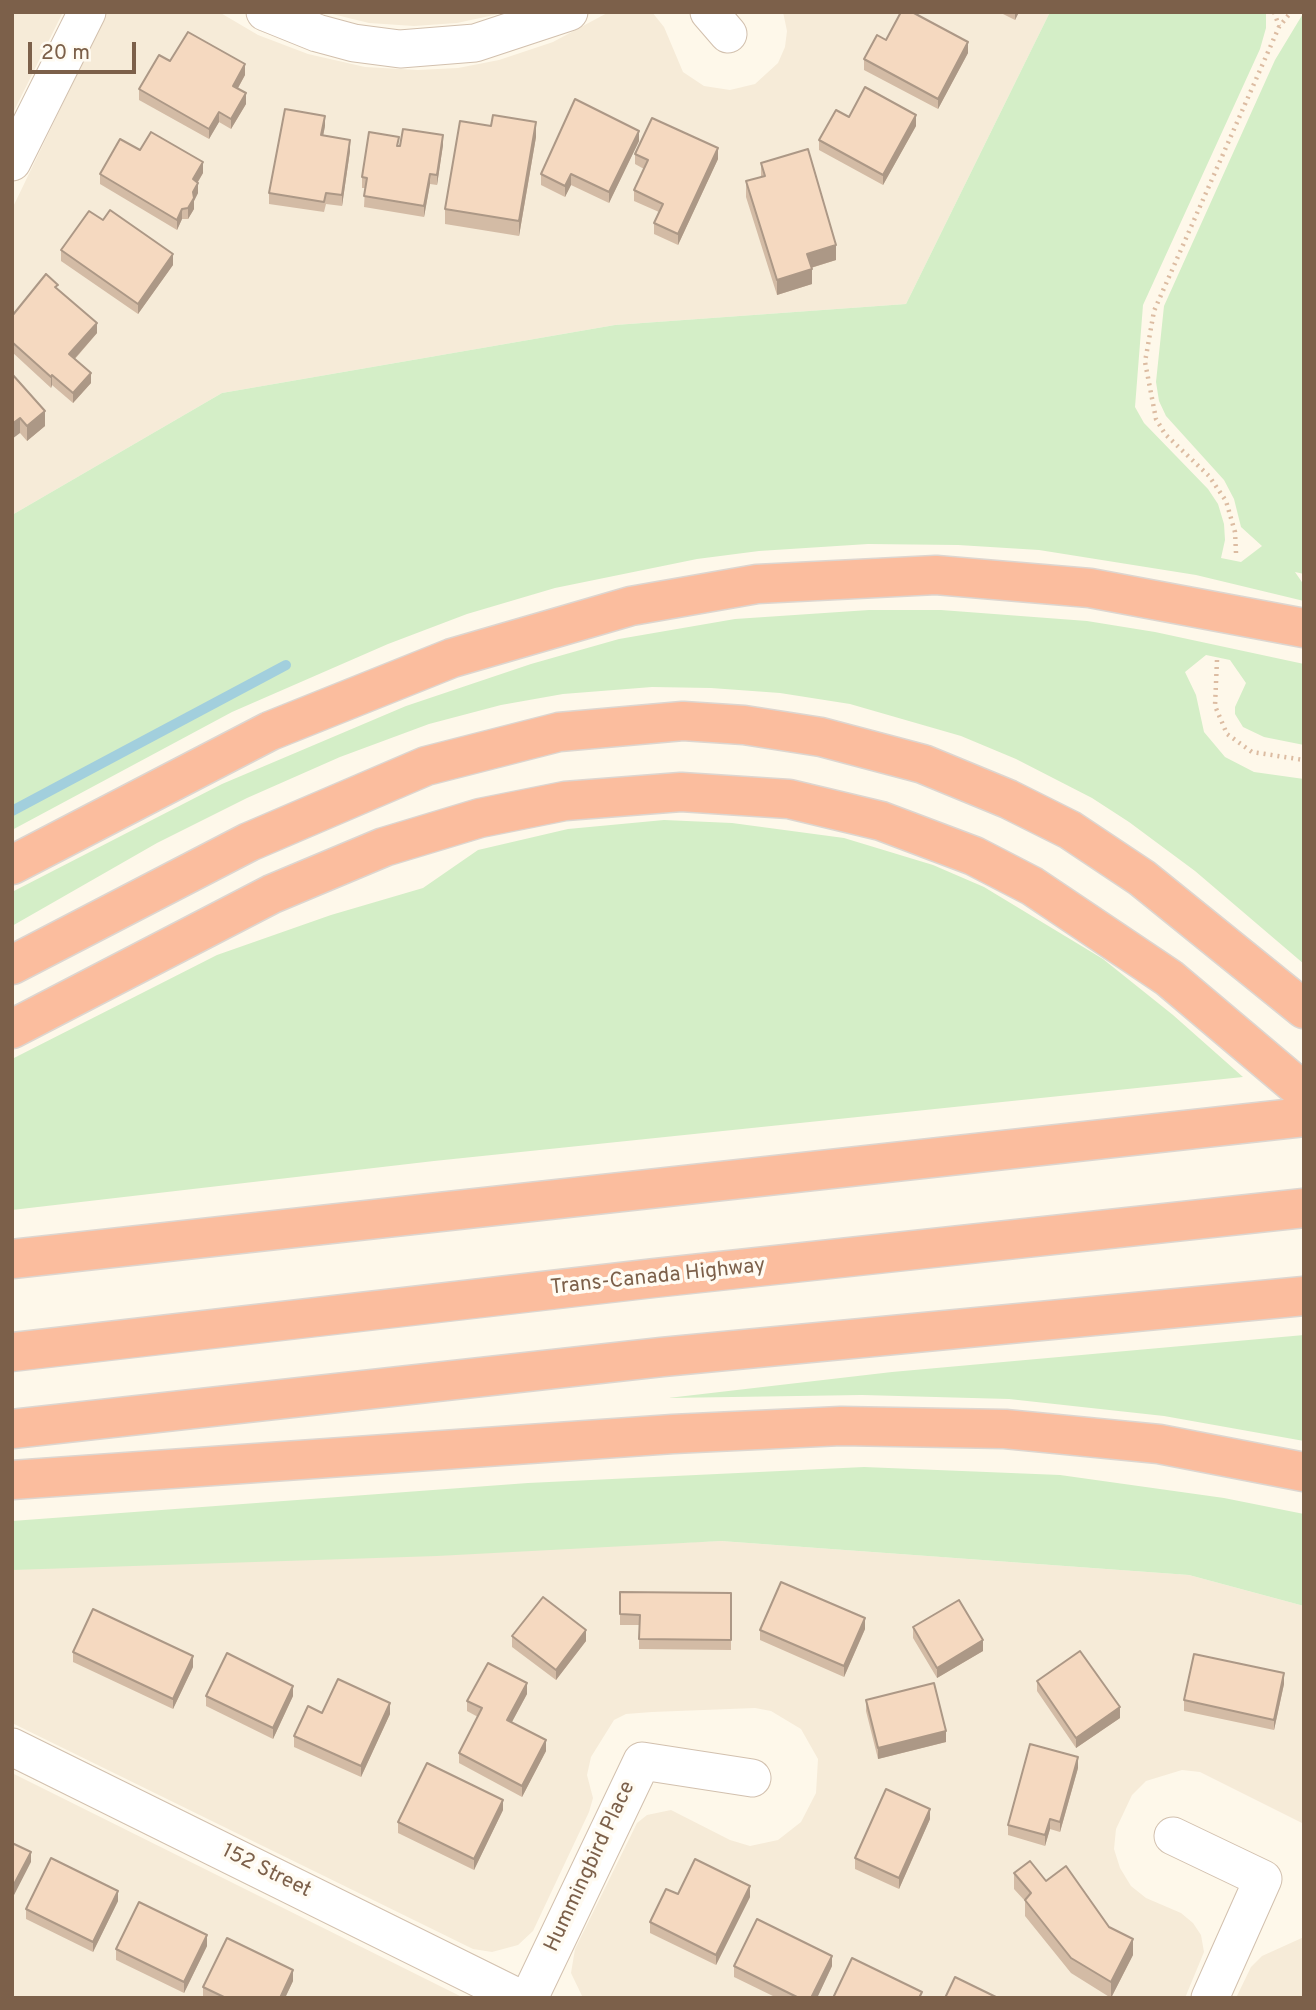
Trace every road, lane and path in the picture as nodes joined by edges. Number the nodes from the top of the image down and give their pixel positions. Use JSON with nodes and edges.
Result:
{"nodes":[{"id":1,"x":87,"y":12,"type":"edge"},
{"id":2,"x":265,"y":12,"type":"edge"},
{"id":3,"x":569,"y":12,"type":"edge"},
{"id":4,"x":1274,"y":12,"type":"edge"},
{"id":5,"x":1291,"y":12,"type":"edge"},
{"id":6,"x":1279,"y":27,"type":"junction"},
{"id":7,"x":12,"y":162,"type":"edge"},
{"id":8,"x":1236,"y":553,"type":"dead end"},
{"id":9,"x":1304,"y":628,"type":"edge"},
{"id":10,"x":1217,"y":660,"type":"dead end"},
{"id":11,"x":1304,"y":760,"type":"edge"},
{"id":12,"x":12,"y":864,"type":"edge"},
{"id":13,"x":12,"y":965,"type":"edge"},
{"id":14,"x":1304,"y":1009,"type":"edge"},
{"id":15,"x":12,"y":1029,"type":"edge"},
{"id":16,"x":1304,"y":1092,"type":"edge"},
{"id":17,"x":1304,"y":1118,"type":"edge"},
{"id":18,"x":1304,"y":1208,"type":"edge"},
{"id":19,"x":12,"y":1259,"type":"edge"},
{"id":20,"x":1304,"y":1296,"type":"edge"},
{"id":21,"x":12,"y":1352,"type":"edge"},
{"id":22,"x":12,"y":1429,"type":"edge"},
{"id":23,"x":1304,"y":1472,"type":"edge"},
{"id":24,"x":12,"y":1480,"type":"edge"},
{"id":25,"x":12,"y":1747,"type":"edge"},
{"id":26,"x":752,"y":1778,"type":"dead end"},
{"id":27,"x":1173,"y":1836,"type":"dead end"},
{"id":28,"x":519,"y":1998,"type":"edge"},
{"id":29,"x":529,"y":1998,"type":"edge"},
{"id":30,"x":1210,"y":1998,"type":"edge"}],
"edges":[{"from":1,"to":7,"type":"street"},
{"from":2,"to":3,"type":"street"},
{"from":4,"to":6,"type":"path"},
{"from":5,"to":6,"type":"path"},
{"from":6,"to":8,"type":"path"},
{"from":9,"to":12,"type":"highway"},
{"from":10,"to":11,"type":"path"},
{"from":13,"to":14,"type":"highway"},
{"from":15,"to":16,"type":"highway"},
{"from":17,"to":19,"type":"highway"},
{"from":18,"to":21,"type":"highway","name":"Trans-Canada Highway"},
{"from":20,"to":22,"type":"highway"},
{"from":23,"to":24,"type":"highway"},
{"from":25,"to":28,"type":"street","name":"152 Street"},
{"from":26,"to":29,"type":"street","name":"Hummingbird Place"},
{"from":27,"to":30,"type":"street"}]}
